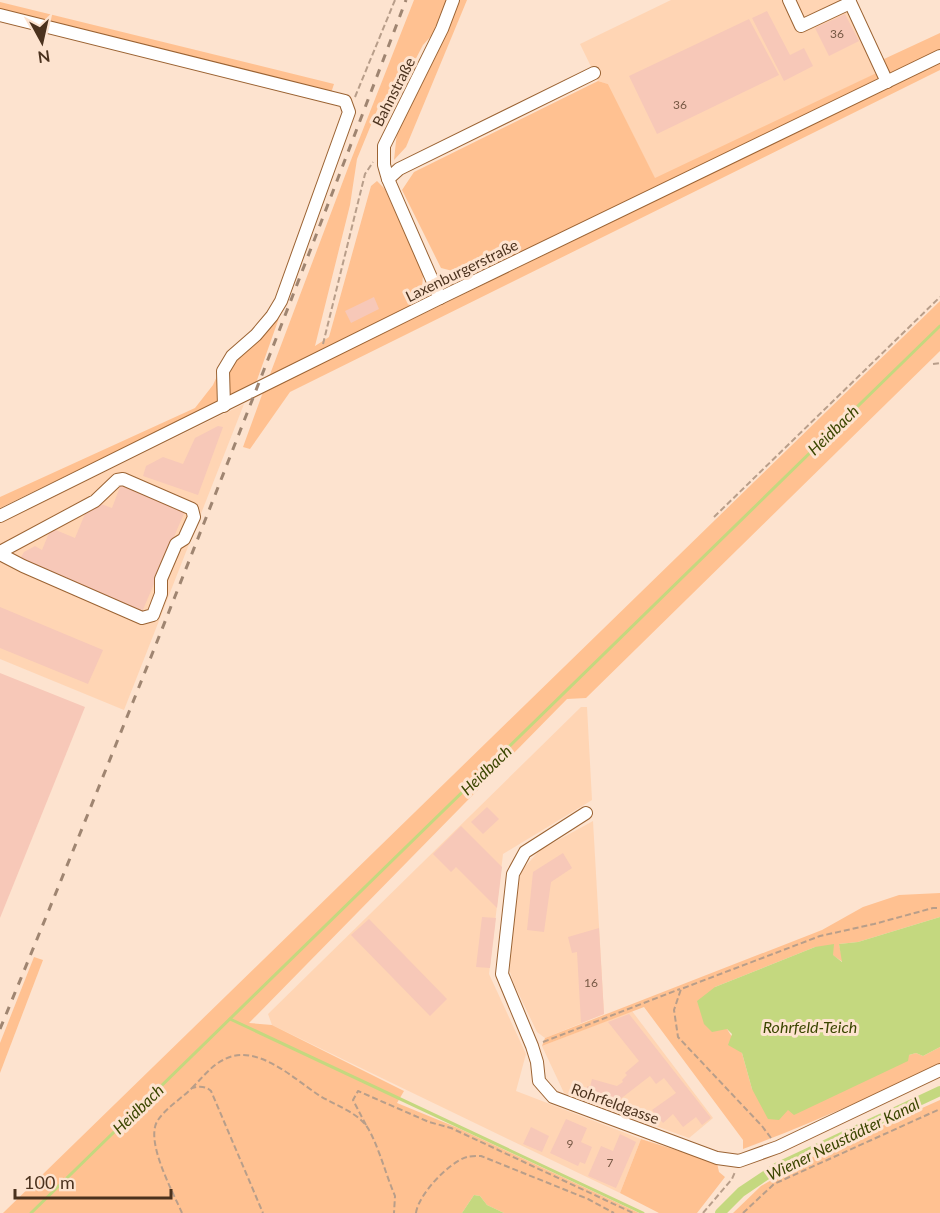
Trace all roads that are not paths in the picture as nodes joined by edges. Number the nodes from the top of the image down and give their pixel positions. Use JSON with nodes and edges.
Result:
{"nodes":[{"id":1,"x":453,"y":0,"type":"edge"},
{"id":2,"x":789,"y":0,"type":"edge"},
{"id":3,"x":850,"y":1,"type":"edge"},
{"id":4,"x":0,"y":15,"type":"edge"},
{"id":5,"x":940,"y":56,"type":"edge"},
{"id":6,"x":594,"y":73,"type":"dead end"},
{"id":7,"x":887,"y":82,"type":"junction"},
{"id":8,"x":388,"y":179,"type":"junction"},
{"id":9,"x":440,"y":298,"type":"junction"},
{"id":10,"x":224,"y":406,"type":"junction"},
{"id":11,"x":0,"y":516,"type":"edge"},
{"id":12,"x":0,"y":553,"type":"edge"},
{"id":13,"x":586,"y":813,"type":"dead end"},
{"id":14,"x":940,"y":1071,"type":"edge"}],
"edges":[{"from":1,"to":8,"type":"street","name":"Bahnstraße"},
{"from":2,"to":3,"type":"street"},
{"from":3,"to":7,"type":"street"},
{"from":4,"to":10,"type":"street"},
{"from":5,"to":7,"type":"street","name":"Laxenburgerstraße"},
{"from":6,"to":8,"type":"street"},
{"from":7,"to":9,"type":"street","name":"Laxenburgerstraße"},
{"from":8,"to":9,"type":"street","name":"Bahnstraße"},
{"from":9,"to":10,"type":"street","name":"Laxenburgerstraße"},
{"from":10,"to":11,"type":"street","name":"Laxenburgerstraße"},
{"from":12,"to":12,"type":"street"},
{"from":13,"to":14,"type":"street","name":"Rohrfeldgasse"}]}
